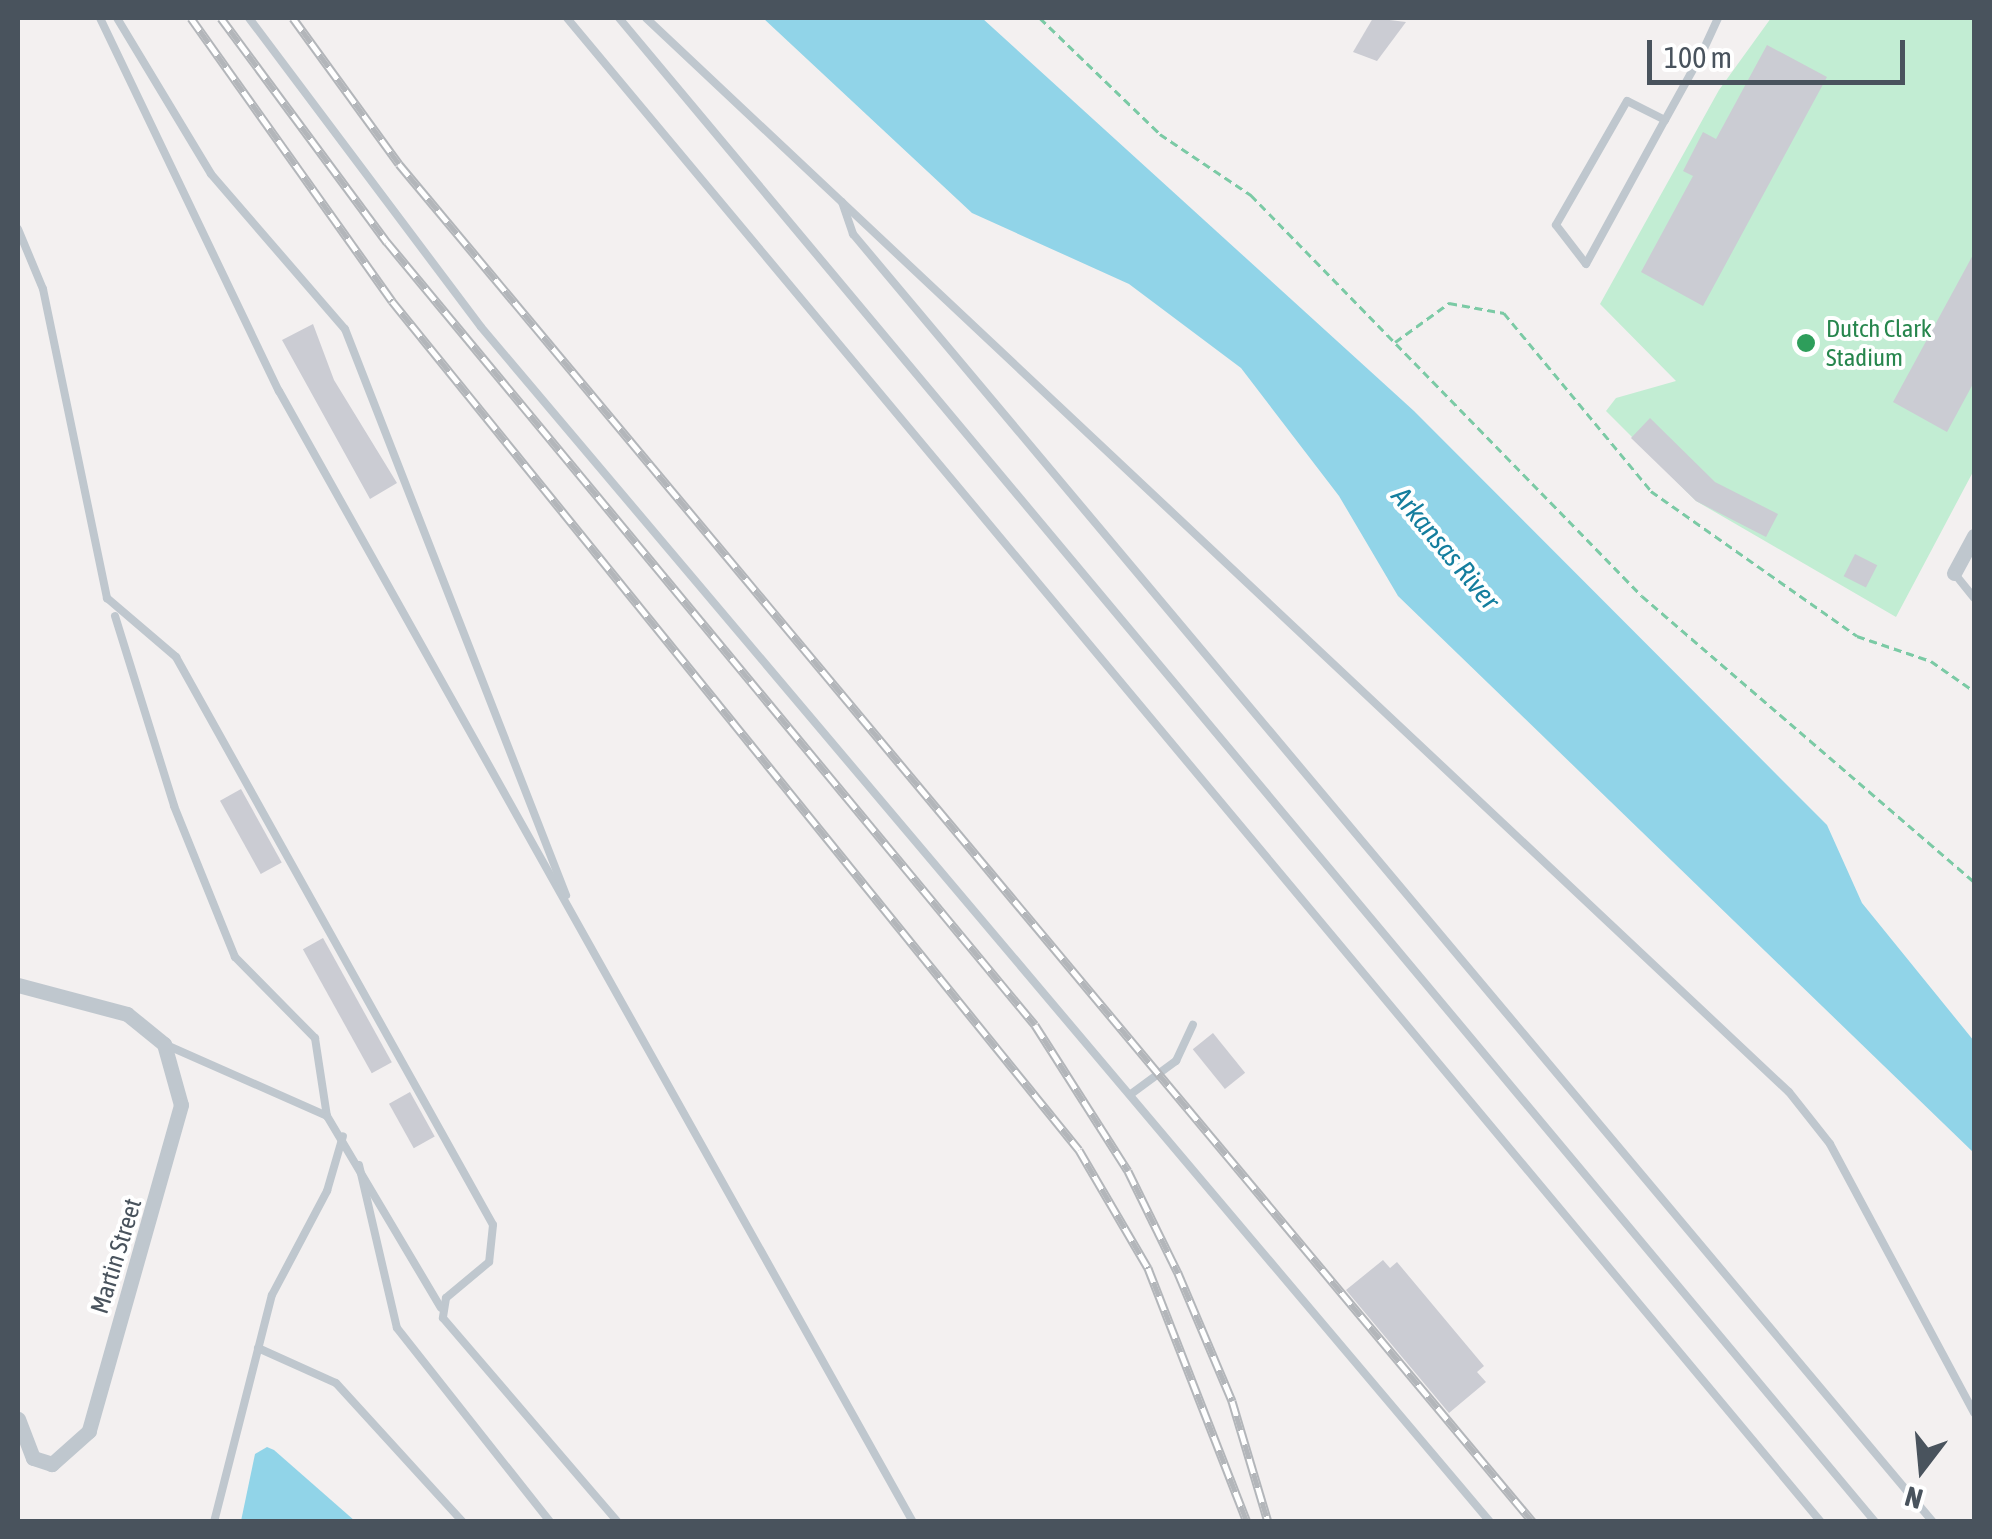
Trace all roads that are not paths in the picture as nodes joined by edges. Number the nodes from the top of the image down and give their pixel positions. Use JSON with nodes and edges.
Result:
{"nodes":[{"id":1,"x":100,"y":18,"type":"edge"},
{"id":2,"x":117,"y":18,"type":"edge"},
{"id":3,"x":249,"y":18,"type":"edge"},
{"id":4,"x":567,"y":18,"type":"edge"},
{"id":5,"x":619,"y":18,"type":"edge"},
{"id":6,"x":646,"y":18,"type":"edge"},
{"id":7,"x":1718,"y":18,"type":"edge"},
{"id":8,"x":1665,"y":120,"type":"junction"},
{"id":9,"x":842,"y":202,"type":"junction"},
{"id":10,"x":18,"y":229,"type":"edge"},
{"id":11,"x":1974,"y":536,"type":"edge"},
{"id":12,"x":1954,"y":574,"type":"joint"},
{"id":13,"x":1974,"y":598,"type":"edge"},
{"id":14,"x":114,"y":612,"type":"junction"},
{"id":15,"x":574,"y":916,"type":"junction"},
{"id":16,"x":18,"y":985,"type":"edge"},
{"id":17,"x":1193,"y":1025,"type":"dead end"},
{"id":18,"x":164,"y":1044,"type":"junction"},
{"id":19,"x":1131,"y":1094,"type":"junction"},
{"id":20,"x":328,"y":1116,"type":"junction"},
{"id":21,"x":343,"y":1136,"type":"junction"},
{"id":22,"x":359,"y":1165,"type":"junction"},
{"id":23,"x":441,"y":1308,"type":"junction"},
{"id":24,"x":258,"y":1348,"type":"junction"},
{"id":25,"x":1974,"y":1413,"type":"edge"},
{"id":26,"x":18,"y":1420,"type":"edge"},
{"id":27,"x":214,"y":1522,"type":"edge"},
{"id":28,"x":463,"y":1522,"type":"edge"},
{"id":29,"x":550,"y":1522,"type":"edge"},
{"id":30,"x":618,"y":1522,"type":"edge"},
{"id":31,"x":913,"y":1522,"type":"edge"},
{"id":32,"x":1490,"y":1522,"type":"edge"},
{"id":33,"x":1821,"y":1522,"type":"edge"},
{"id":34,"x":1875,"y":1522,"type":"edge"},
{"id":35,"x":1933,"y":1522,"type":"edge"}],
"edges":[{"from":1,"to":15,"type":"lane"},
{"from":2,"to":15,"type":"lane"},
{"from":3,"to":19,"type":"lane"},
{"from":4,"to":33,"type":"lane"},
{"from":5,"to":34,"type":"lane"},
{"from":6,"to":9,"type":"lane"},
{"from":7,"to":8,"type":"lane"},
{"from":8,"to":8,"type":"lane"},
{"from":9,"to":25,"type":"lane"},
{"from":9,"to":35,"type":"lane"},
{"from":10,"to":14,"type":"lane"},
{"from":11,"to":12,"type":"street"},
{"from":12,"to":13,"type":"lane"},
{"from":14,"to":20,"type":"lane"},
{"from":14,"to":23,"type":"lane"},
{"from":15,"to":31,"type":"lane"},
{"from":16,"to":18,"type":"street"},
{"from":17,"to":19,"type":"lane"},
{"from":18,"to":20,"type":"lane"},
{"from":18,"to":26,"type":"street","name":"Martin Street"},
{"from":19,"to":32,"type":"lane"},
{"from":20,"to":21,"type":"lane"},
{"from":21,"to":22,"type":"lane"},
{"from":21,"to":24,"type":"lane"},
{"from":22,"to":23,"type":"lane"},
{"from":22,"to":29,"type":"lane"},
{"from":23,"to":30,"type":"lane"},
{"from":24,"to":27,"type":"lane"},
{"from":24,"to":28,"type":"lane"}]}
